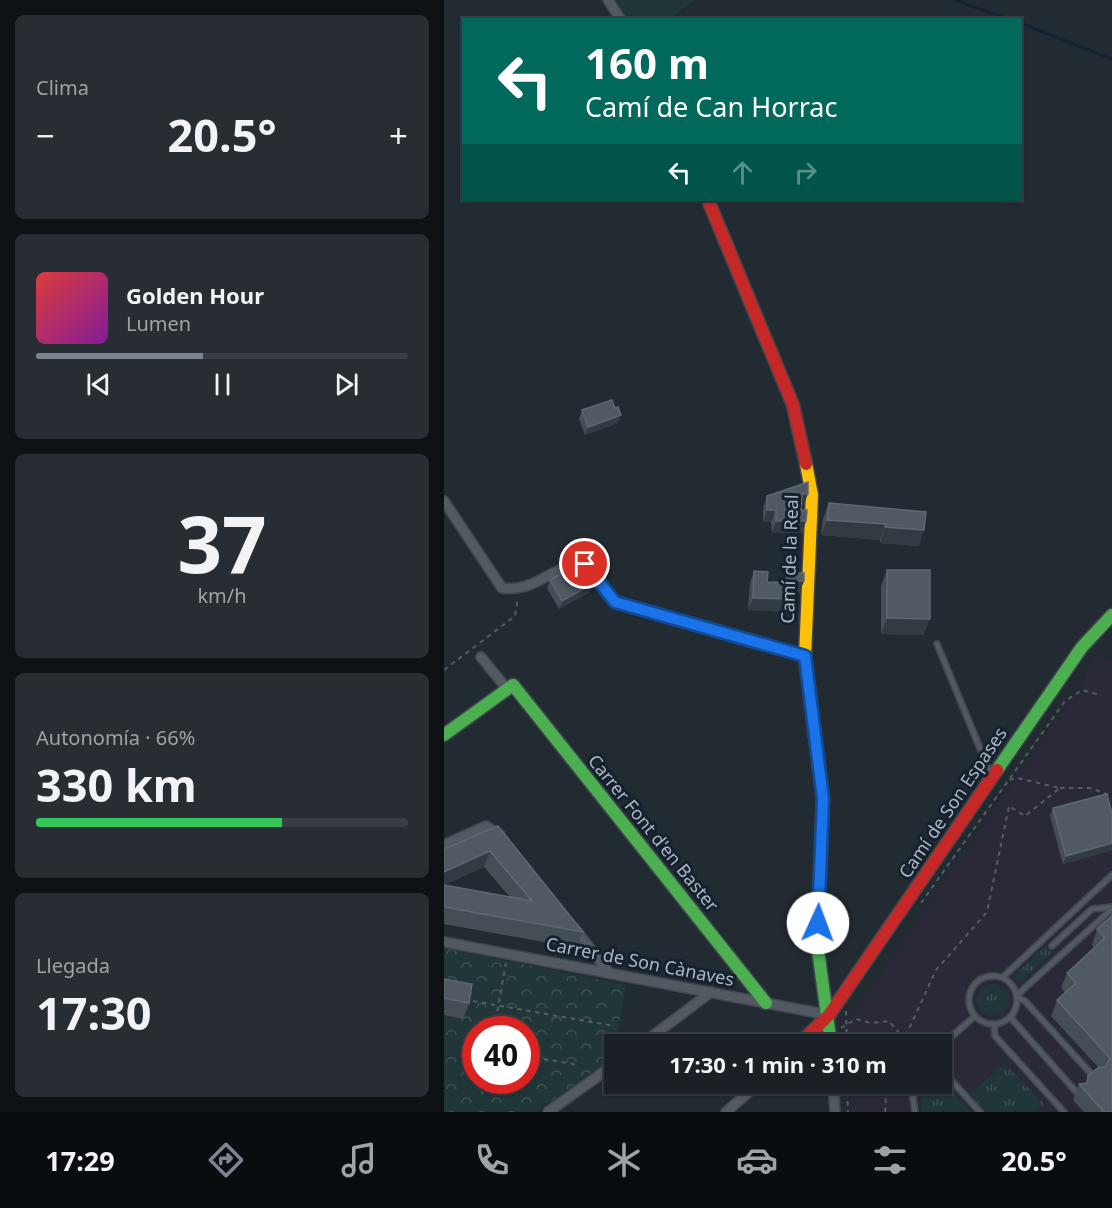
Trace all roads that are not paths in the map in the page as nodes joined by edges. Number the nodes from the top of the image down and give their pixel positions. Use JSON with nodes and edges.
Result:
{"nodes":[{"id":1,"x":612,"y":2,"type":"edge"},
{"id":2,"x":620,"y":18,"type":"edge"},
{"id":3,"x":708,"y":201,"type":"edge"},
{"id":4,"x":444,"y":501,"type":"edge"},
{"id":5,"x":1112,"y":615,"type":"edge"},
{"id":6,"x":937,"y":644,"type":"dead end"},
{"id":7,"x":805,"y":656,"type":"junction"},
{"id":8,"x":481,"y":657,"type":"dead end"},
{"id":9,"x":510,"y":687,"type":"junction"},
{"id":10,"x":444,"y":735,"type":"edge"},
{"id":11,"x":995,"y":775,"type":"junction"},
{"id":12,"x":444,"y":845,"type":"edge"},
{"id":13,"x":510,"y":846,"type":"edge"},
{"id":14,"x":1112,"y":875,"type":"edge"},
{"id":15,"x":1112,"y":908,"type":"edge"},
{"id":16,"x":567,"y":919,"type":"edge"},
{"id":17,"x":444,"y":942,"type":"edge"},
{"id":18,"x":1052,"y":946,"type":"dead end"},
{"id":19,"x":609,"y":973,"type":"junction"},
{"id":20,"x":1003,"y":977,"type":"junction"},
{"id":21,"x":711,"y":992,"type":"junction"},
{"id":22,"x":1017,"y":996,"type":"junction"},
{"id":23,"x":766,"y":1003,"type":"junction"},
{"id":24,"x":829,"y":1015,"type":"junction"},
{"id":25,"x":975,"y":1016,"type":"junction"},
{"id":26,"x":1010,"y":1017,"type":"junction"},
{"id":27,"x":994,"y":1024,"type":"junction"},
{"id":28,"x":655,"y":1034,"type":"edge"},
{"id":29,"x":809,"y":1034,"type":"edge"},
{"id":30,"x":830,"y":1034,"type":"edge"},
{"id":31,"x":952,"y":1036,"type":"edge"},
{"id":32,"x":604,"y":1072,"type":"edge"},
{"id":33,"x":1097,"y":1080,"type":"edge"},
{"id":34,"x":952,"y":1081,"type":"edge"},
{"id":35,"x":746,"y":1094,"type":"edge"},
{"id":36,"x":834,"y":1094,"type":"edge"},
{"id":37,"x":914,"y":1094,"type":"edge"},
{"id":38,"x":1079,"y":1095,"type":"edge"},
{"id":39,"x":548,"y":1112,"type":"edge"},
{"id":40,"x":726,"y":1112,"type":"edge"},
{"id":41,"x":835,"y":1112,"type":"edge"},
{"id":42,"x":915,"y":1112,"type":"edge"},
{"id":43,"x":980,"y":1112,"type":"edge"},
{"id":44,"x":1064,"y":1112,"type":"edge"}],
"edges":[{"from":1,"to":2,"type":"street"},
{"from":3,"to":7,"type":"street","name":"Camí de la Real"},
{"from":4,"to":7,"type":"street"},
{"from":5,"to":11,"type":"street","name":"Camí de Son Espases"},
{"from":6,"to":11,"type":"lane"},
{"from":7,"to":24,"type":"street","name":"Camí de la Real"},
{"from":8,"to":9,"type":"street"},
{"from":9,"to":10,"type":"street"},
{"from":9,"to":23,"type":"street","name":"Carrer Font d'en Baster"},
{"from":11,"to":24,"type":"street","name":"Camí de Son Espases"},
{"from":12,"to":13,"type":"street"},
{"from":14,"to":20,"type":"lane"},
{"from":15,"to":18,"type":"lane"},
{"from":15,"to":22,"type":"lane"},
{"from":16,"to":19,"type":"street"},
{"from":17,"to":19,"type":"street","name":"Carrer de Son Cànaves"},
{"from":19,"to":21,"type":"street","name":"Carrer de Son Cànaves"},
{"from":20,"to":22,"type":"lane"},
{"from":20,"to":25,"type":"lane"},
{"from":21,"to":23,"type":"street","name":"Carrer de Son Cànaves"},
{"from":21,"to":28,"type":"street"},
{"from":22,"to":26,"type":"lane"},
{"from":22,"to":33,"type":"lane"},
{"from":23,"to":24,"type":"street","name":"Carrer de Son Cànaves"},
{"from":24,"to":29,"type":"street","name":"Camí de Son Espases"},
{"from":24,"to":30,"type":"street","name":"Camí de la Real"},
{"from":25,"to":27,"type":"lane"},
{"from":25,"to":31,"type":"lane"},
{"from":26,"to":27,"type":"lane"},
{"from":26,"to":38,"type":"lane"},
{"from":27,"to":44,"type":"lane"},
{"from":32,"to":39,"type":"street"},
{"from":34,"to":43,"type":"lane"},
{"from":35,"to":40,"type":"street"},
{"from":36,"to":41,"type":"street"},
{"from":37,"to":42,"type":"lane"}]}
